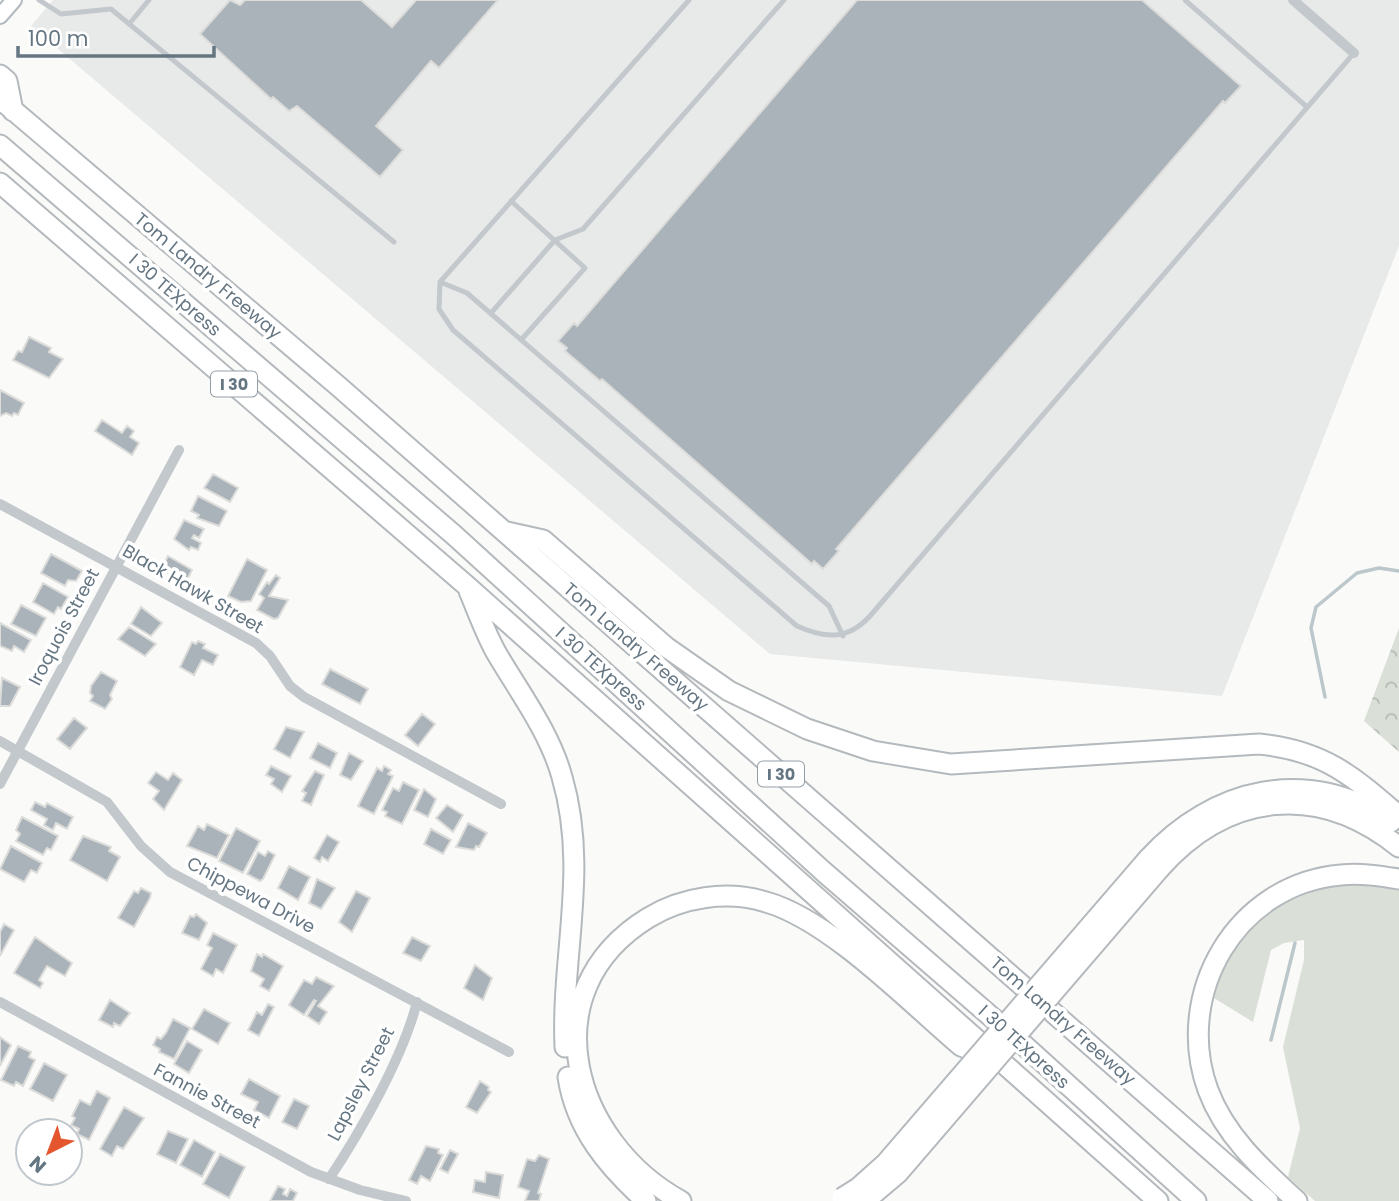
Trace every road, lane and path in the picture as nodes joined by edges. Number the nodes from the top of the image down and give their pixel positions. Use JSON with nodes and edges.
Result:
{"nodes":[{"id":1,"x":13,"y":0,"type":"edge"},
{"id":2,"x":39,"y":0,"type":"edge"},
{"id":3,"x":149,"y":0,"type":"edge"},
{"id":4,"x":689,"y":0,"type":"edge"},
{"id":5,"x":784,"y":0,"type":"edge"},
{"id":6,"x":1185,"y":0,"type":"edge"},
{"id":7,"x":1293,"y":0,"type":"edge"},
{"id":8,"x":0,"y":16,"type":"edge"},
{"id":9,"x":130,"y":23,"type":"junction"},
{"id":10,"x":1354,"y":53,"type":"joint"},
{"id":11,"x":0,"y":75,"type":"edge"},
{"id":12,"x":7,"y":105,"type":"edge"},
{"id":13,"x":1307,"y":107,"type":"junction"},
{"id":14,"x":0,"y":145,"type":"edge"},
{"id":15,"x":0,"y":183,"type":"edge"},
{"id":16,"x":512,"y":201,"type":"junction"},
{"id":17,"x":555,"y":240,"type":"junction"},
{"id":18,"x":394,"y":242,"type":"dead end"},
{"id":19,"x":440,"y":282,"type":"junction"},
{"id":20,"x":491,"y":313,"type":"junction"},
{"id":21,"x":521,"y":340,"type":"junction"},
{"id":22,"x":179,"y":450,"type":"dead end"},
{"id":23,"x":0,"y":504,"type":"edge"},
{"id":24,"x":503,"y":531,"type":"junction"},
{"id":25,"x":117,"y":566,"type":"junction"},
{"id":26,"x":467,"y":586,"type":"junction"},
{"id":27,"x":843,"y":636,"type":"junction"},
{"id":28,"x":0,"y":741,"type":"edge"},
{"id":29,"x":18,"y":750,"type":"junction"},
{"id":30,"x":0,"y":784,"type":"edge"},
{"id":31,"x":501,"y":804,"type":"dead end"},
{"id":32,"x":1399,"y":816,"type":"edge"},
{"id":33,"x":1399,"y":827,"type":"edge"},
{"id":34,"x":1399,"y":847,"type":"edge"},
{"id":35,"x":1154,"y":864,"type":"junction"},
{"id":36,"x":1399,"y":879,"type":"edge"},
{"id":37,"x":0,"y":1002,"type":"edge"},
{"id":38,"x":417,"y":1002,"type":"junction"},
{"id":39,"x":509,"y":1052,"type":"dead end"},
{"id":40,"x":1008,"y":1066,"type":"junction"},
{"id":41,"x":329,"y":1179,"type":"junction"},
{"id":42,"x":838,"y":1200,"type":"edge"},
{"id":43,"x":406,"y":1201,"type":"edge"},
{"id":44,"x":646,"y":1201,"type":"edge"},
{"id":45,"x":681,"y":1201,"type":"edge"},
{"id":46,"x":865,"y":1201,"type":"edge"},
{"id":47,"x":1158,"y":1201,"type":"edge"},
{"id":48,"x":1196,"y":1201,"type":"edge"},
{"id":49,"x":1268,"y":1201,"type":"edge"},
{"id":50,"x":1297,"y":1201,"type":"edge"}],
"edges":[{"from":1,"to":8,"type":"street"},
{"from":2,"to":9,"type":"lane"},
{"from":3,"to":9,"type":"lane"},
{"from":4,"to":16,"type":"lane"},
{"from":5,"to":17,"type":"lane"},
{"from":6,"to":13,"type":"lane"},
{"from":7,"to":10,"type":"street"},
{"from":9,"to":18,"type":"lane"},
{"from":10,"to":13,"type":"lane"},
{"from":11,"to":12,"type":"highway"},
{"from":12,"to":24,"type":"highway","name":"Tom Landry Freeway","number":"I 30"},
{"from":13,"to":27,"type":"lane"},
{"from":14,"to":48,"type":"highway","name":"I 30 TEXpress"},
{"from":15,"to":26,"type":"highway","number":"I 30"},
{"from":16,"to":17,"type":"lane"},
{"from":16,"to":19,"type":"lane"},
{"from":17,"to":20,"type":"lane"},
{"from":17,"to":21,"type":"lane"},
{"from":19,"to":20,"type":"lane"},
{"from":19,"to":27,"type":"lane"},
{"from":20,"to":21,"type":"lane"},
{"from":21,"to":27,"type":"lane"},
{"from":22,"to":25,"type":"street","name":"Iroquois Street"},
{"from":23,"to":25,"type":"street","name":"Black Hawk Street"},
{"from":24,"to":32,"type":"highway"},
{"from":24,"to":49,"type":"highway","name":"Tom Landry Freeway","number":"I 30"},
{"from":25,"to":29,"type":"street","name":"Iroquois Street"},
{"from":25,"to":31,"type":"street","name":"Black Hawk Street"},
{"from":26,"to":40,"type":"highway","number":"I 30"},
{"from":26,"to":44,"type":"highway"},
{"from":28,"to":29,"type":"street","name":"Chippewa Drive"},
{"from":29,"to":30,"type":"street","name":"Iroquois Street"},
{"from":29,"to":38,"type":"street","name":"Chippewa Drive"},
{"from":33,"to":35,"type":"highway"},
{"from":34,"to":35,"type":"highway"},
{"from":35,"to":42,"type":"highway","bridge":true},
{"from":35,"to":46,"type":"highway","bridge":true},
{"from":36,"to":50,"type":"highway"},
{"from":37,"to":41,"type":"street","name":"Fannie Street"},
{"from":38,"to":39,"type":"street","name":"Chippewa Drive"},
{"from":38,"to":41,"type":"street","name":"Lapsley Street"},
{"from":40,"to":45,"type":"highway"},
{"from":40,"to":47,"type":"highway","number":"I 30"},
{"from":41,"to":43,"type":"street","name":"Fannie Street"}]}
